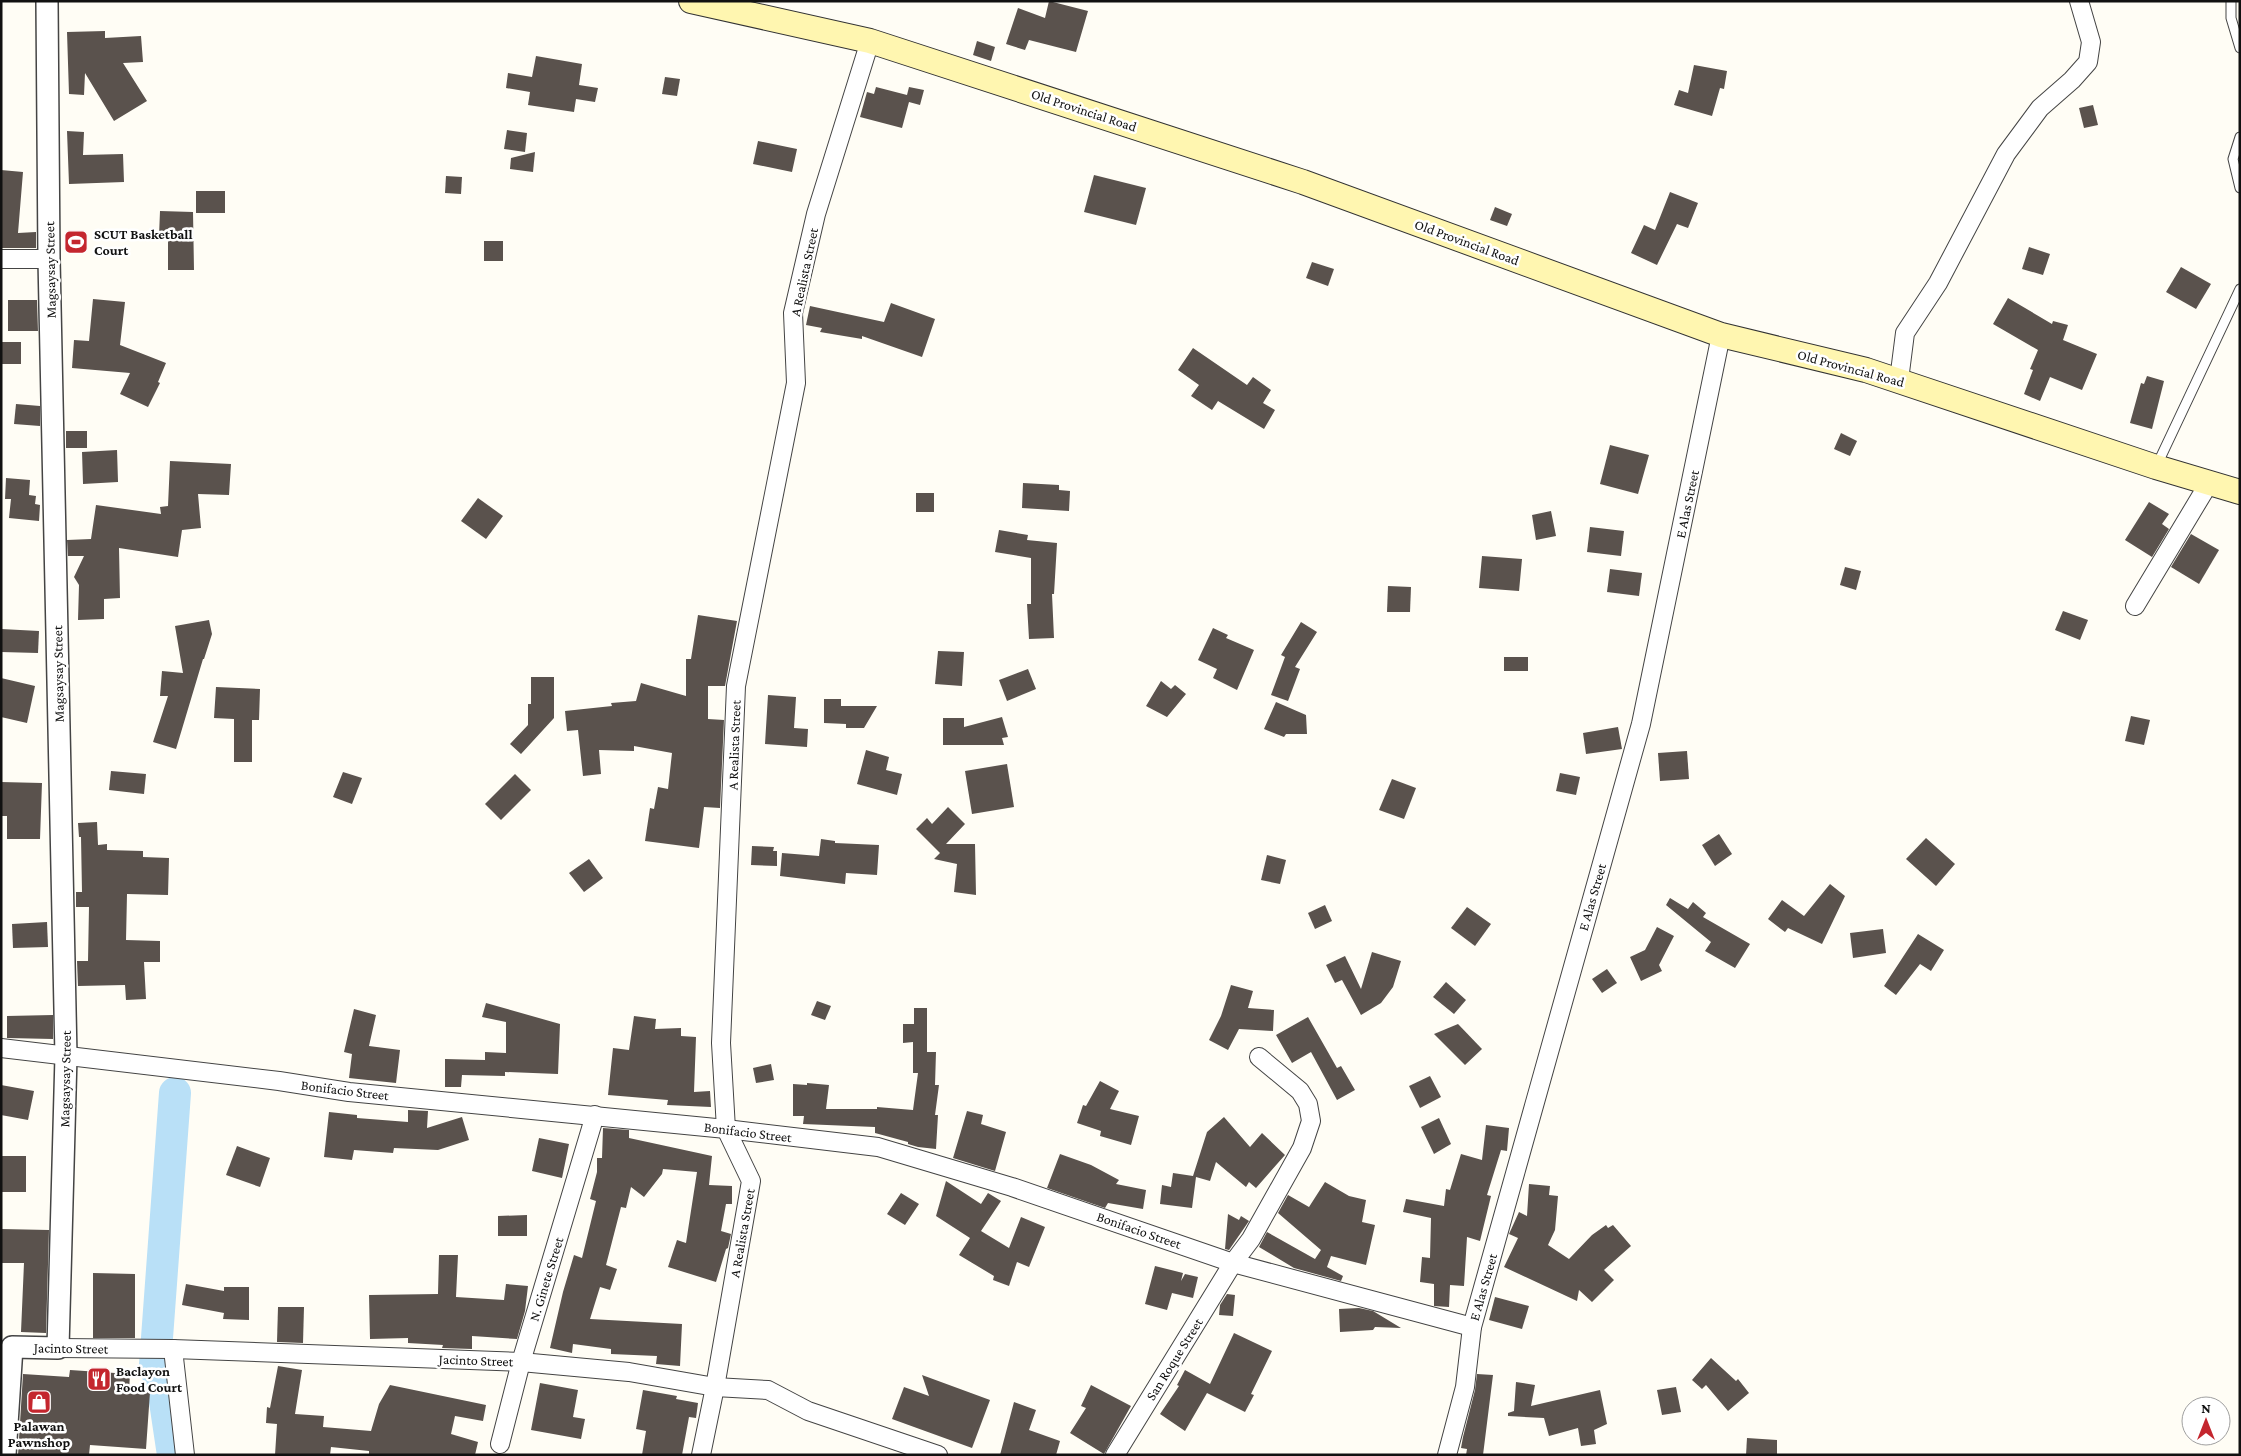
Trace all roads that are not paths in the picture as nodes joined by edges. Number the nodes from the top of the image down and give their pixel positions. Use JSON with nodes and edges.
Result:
{"nodes":[{"id":1,"x":47,"y":1,"type":"edge"},
{"id":2,"x":691,"y":1,"type":"edge"},
{"id":3,"x":2079,"y":1,"type":"edge"},
{"id":4,"x":2231,"y":1,"type":"edge"},
{"id":5,"x":870,"y":41,"type":"junction"},
{"id":6,"x":2240,"y":48,"type":"edge"},
{"id":7,"x":2240,"y":137,"type":"edge"},
{"id":8,"x":2240,"y":188,"type":"edge"},
{"id":9,"x":1,"y":259,"type":"edge"},
{"id":10,"x":50,"y":259,"type":"junction"},
{"id":11,"x":2240,"y":289,"type":"edge"},
{"id":12,"x":1721,"y":335,"type":"junction"},
{"id":13,"x":1899,"y":380,"type":"junction"},
{"id":14,"x":2156,"y":467,"type":"junction"},
{"id":15,"x":2209,"y":482,"type":"junction"},
{"id":16,"x":2240,"y":492,"type":"edge"},
{"id":17,"x":2135,"y":606,"type":"dead end"},
{"id":18,"x":1,"y":1048,"type":"edge"},
{"id":19,"x":66,"y":1056,"type":"junction"},
{"id":20,"x":1259,"y":1056,"type":"dead end"},
{"id":21,"x":596,"y":1115,"type":"junction"},
{"id":22,"x":726,"y":1129,"type":"junction"},
{"id":23,"x":1233,"y":1262,"type":"junction"},
{"id":24,"x":1472,"y":1327,"type":"junction"},
{"id":25,"x":6,"y":1347,"type":"edge"},
{"id":26,"x":58,"y":1348,"type":"junction"},
{"id":27,"x":168,"y":1348,"type":"junction"},
{"id":28,"x":521,"y":1362,"type":"junction"},
{"id":29,"x":715,"y":1387,"type":"junction"},
{"id":30,"x":500,"y":1444,"type":"dead end"},
{"id":31,"x":5,"y":1455,"type":"edge"},
{"id":32,"x":185,"y":1455,"type":"edge"},
{"id":33,"x":701,"y":1455,"type":"edge"},
{"id":34,"x":938,"y":1455,"type":"edge"},
{"id":35,"x":1115,"y":1455,"type":"edge"},
{"id":36,"x":1447,"y":1455,"type":"edge"}],
"edges":[{"from":1,"to":10,"type":"street","name":"Magsaysay Street"},
{"from":2,"to":5,"type":"main road","name":"Old Provincial Road"},
{"from":3,"to":13,"type":"street"},
{"from":4,"to":6,"type":"lane"},
{"from":5,"to":12,"type":"main road","name":"Old Provincial Road"},
{"from":5,"to":22,"type":"street","name":"A Realista Street"},
{"from":7,"to":8,"type":"lane"},
{"from":9,"to":10,"type":"street"},
{"from":10,"to":19,"type":"street","name":"Magsaysay Street"},
{"from":11,"to":14,"type":"lane"},
{"from":12,"to":13,"type":"main road","name":"Old Provincial Road"},
{"from":12,"to":24,"type":"street","name":"E Alas Street"},
{"from":13,"to":14,"type":"main road","name":"Old Provincial Road"},
{"from":14,"to":15,"type":"main road","name":"Old Provincial Road"},
{"from":15,"to":16,"type":"main road","name":"Old Provincial Road"},
{"from":15,"to":17,"type":"street"},
{"from":18,"to":19,"type":"street","name":"Bonifacio Street"},
{"from":19,"to":21,"type":"street","name":"Bonifacio Street"},
{"from":19,"to":26,"type":"street","name":"Magsaysay Street"},
{"from":20,"to":23,"type":"street","name":"San Roque Street"},
{"from":21,"to":22,"type":"street","name":"Bonifacio Street"},
{"from":21,"to":28,"type":"street","name":"N. Ginete Street"},
{"from":22,"to":23,"type":"street","name":"Bonifacio Street"},
{"from":22,"to":29,"type":"street","name":"A Realista Street"},
{"from":23,"to":24,"type":"street","name":"Bonifacio Street"},
{"from":23,"to":35,"type":"street","name":"San Roque Street"},
{"from":24,"to":36,"type":"street","name":"E Alas Street"},
{"from":25,"to":26,"type":"street","name":"Jacinto Street"},
{"from":25,"to":31,"type":"street"},
{"from":26,"to":27,"type":"street","name":"Jacinto Street"},
{"from":27,"to":28,"type":"street","name":"Jacinto Street"},
{"from":27,"to":32,"type":"street"},
{"from":28,"to":29,"type":"street","name":"Jacinto Street"},
{"from":28,"to":30,"type":"street","name":"N. Ginete Street"},
{"from":29,"to":33,"type":"street","name":"A Realista Street"},
{"from":29,"to":34,"type":"street","name":"Jacinto Street"}]}
